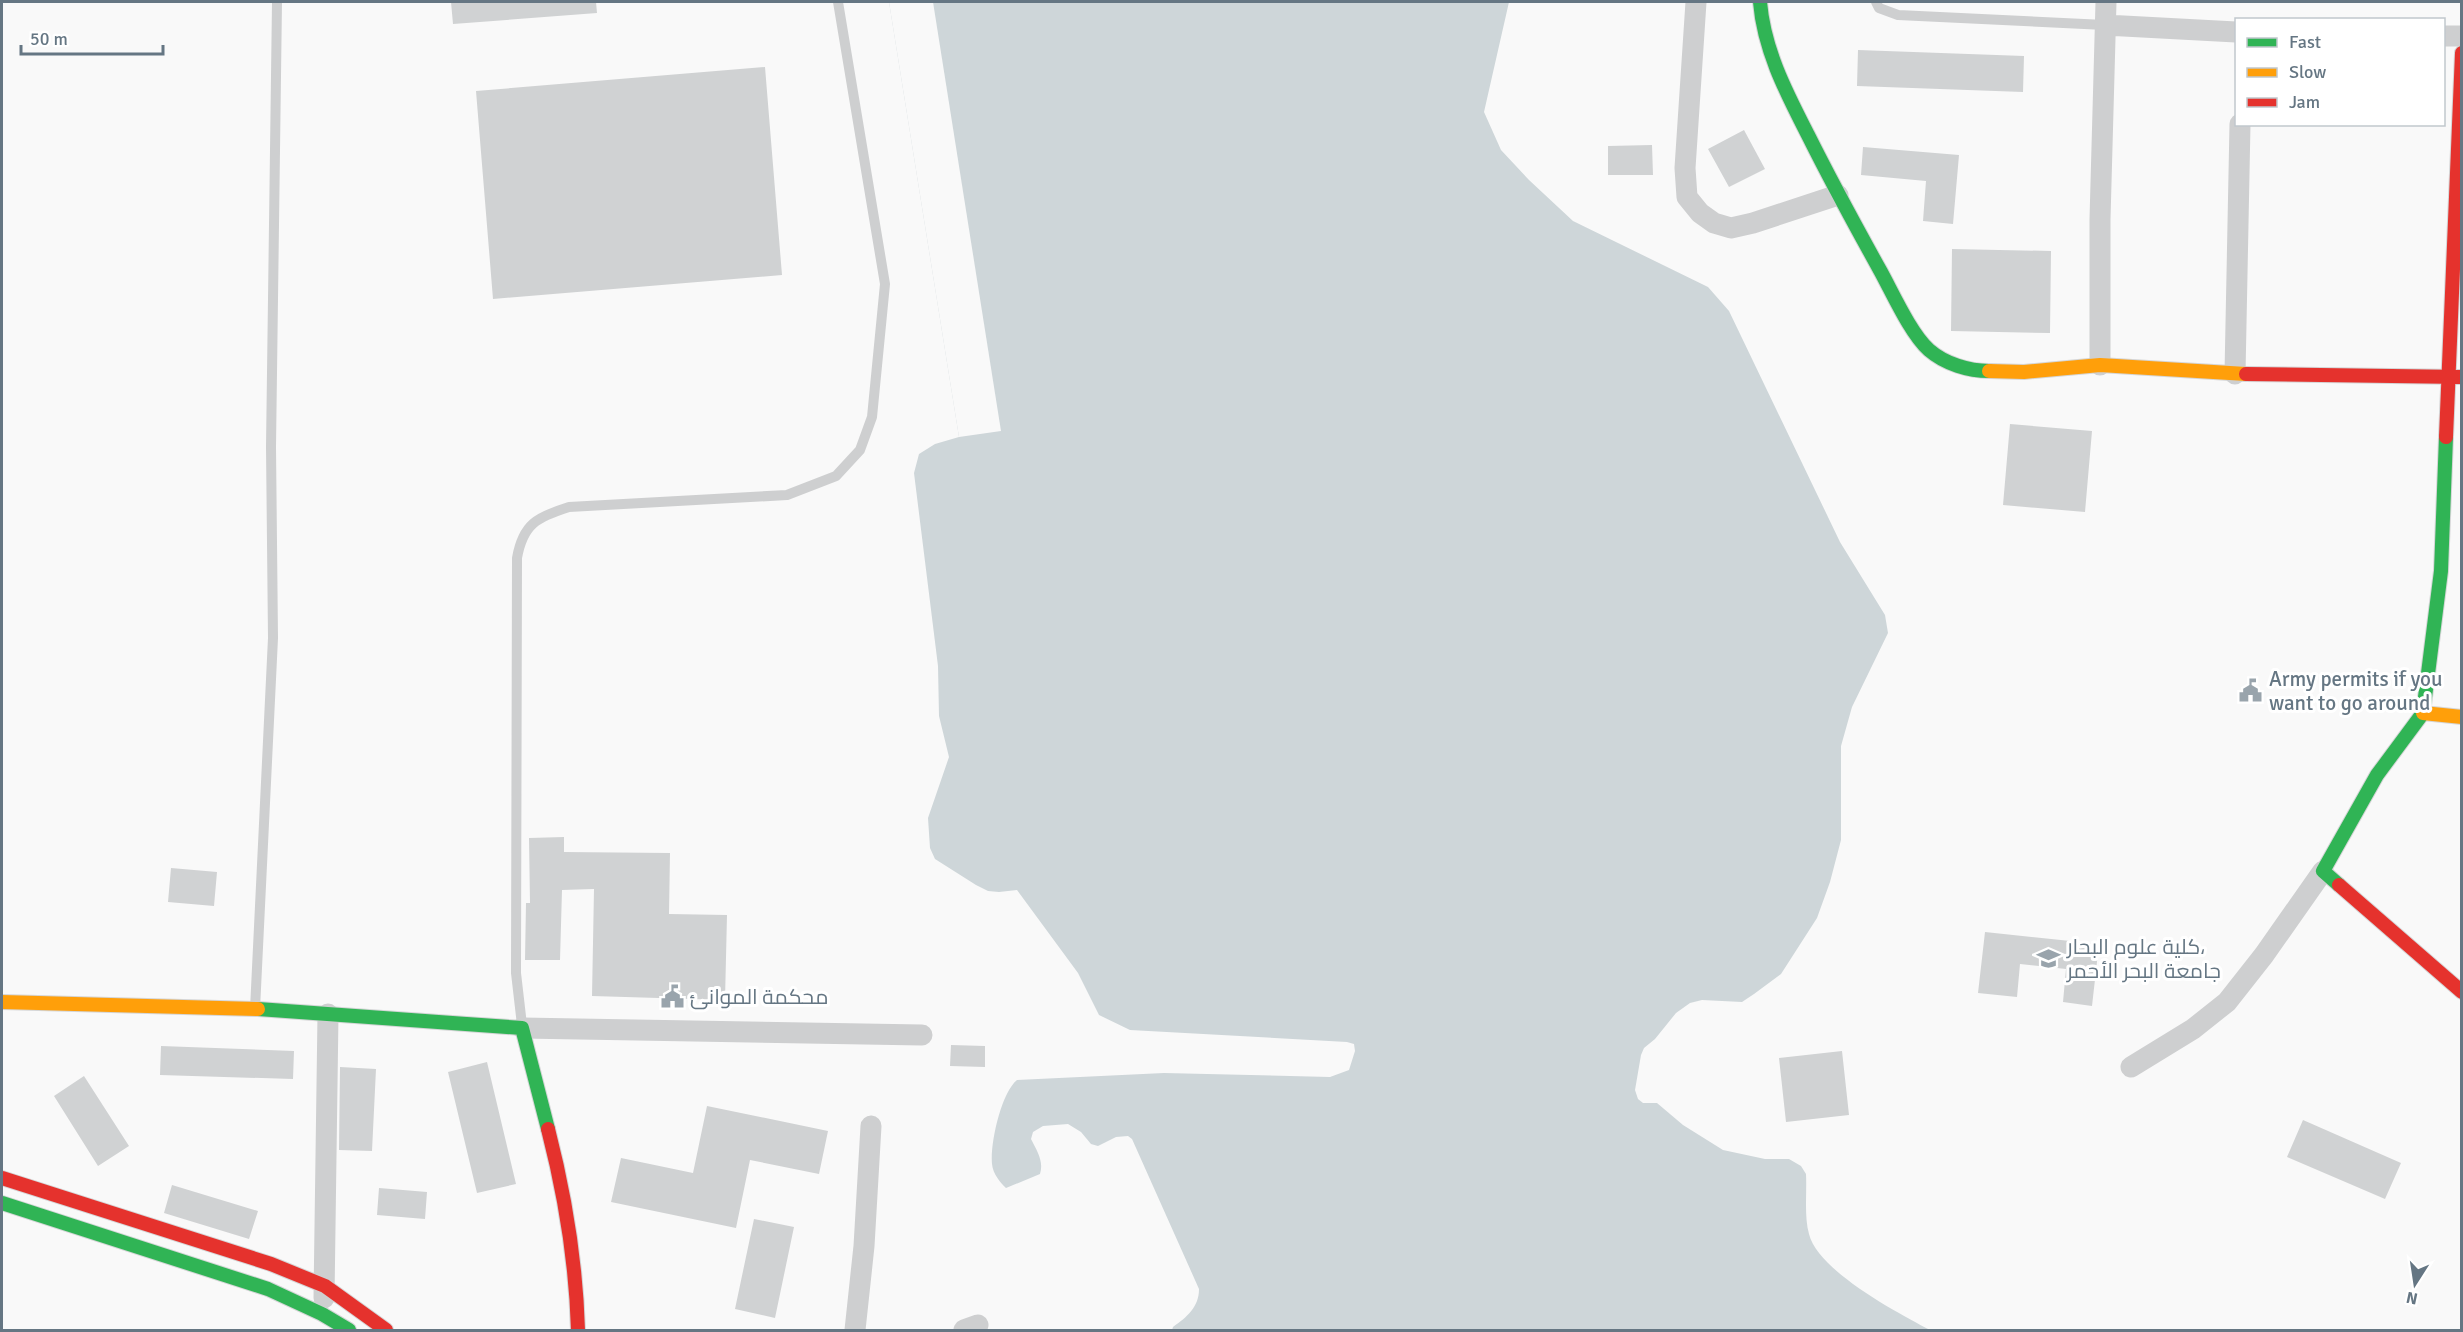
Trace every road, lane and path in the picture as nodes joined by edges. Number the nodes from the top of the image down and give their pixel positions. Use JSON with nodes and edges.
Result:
{"nodes":[{"id":1,"x":277,"y":2,"type":"edge"},
{"id":2,"x":838,"y":2,"type":"edge"},
{"id":3,"x":1696,"y":2,"type":"edge"},
{"id":4,"x":1760,"y":2,"type":"edge"},
{"id":5,"x":1876,"y":2,"type":"edge"},
{"id":6,"x":2106,"y":2,"type":"edge"},
{"id":7,"x":2104,"y":25,"type":"junction"},
{"id":8,"x":2235,"y":32,"type":"edge"},
{"id":9,"x":2445,"y":36,"type":"edge"},
{"id":10,"x":2462,"y":36,"type":"edge"},
{"id":11,"x":2462,"y":53,"type":"edge"},
{"id":12,"x":2240,"y":126,"type":"edge"},
{"id":13,"x":1838,"y":195,"type":"junction"},
{"id":14,"x":2100,"y":365,"type":"junction"},
{"id":15,"x":2235,"y":374,"type":"junction"},
{"id":16,"x":2455,"y":377,"type":"edge"},
{"id":17,"x":2423,"y":713,"type":"junction"},
{"id":18,"x":2462,"y":717,"type":"edge"},
{"id":19,"x":2323,"y":871,"type":"junction"},
{"id":20,"x":2462,"y":992,"type":"edge"},
{"id":21,"x":2,"y":1002,"type":"edge"},
{"id":22,"x":255,"y":1009,"type":"junction"},
{"id":23,"x":328,"y":1014,"type":"junction"},
{"id":24,"x":522,"y":1028,"type":"junction"},
{"id":25,"x":922,"y":1035,"type":"dead end"},
{"id":26,"x":2131,"y":1067,"type":"dead end"},
{"id":27,"x":870,"y":1126,"type":"dead end"},
{"id":28,"x":2,"y":1178,"type":"edge"},
{"id":29,"x":2,"y":1203,"type":"edge"},
{"id":30,"x":325,"y":1286,"type":"junction"},
{"id":31,"x":322,"y":1314,"type":"junction"},
{"id":32,"x":349,"y":1330,"type":"edge"},
{"id":33,"x":386,"y":1330,"type":"edge"},
{"id":34,"x":578,"y":1330,"type":"edge"},
{"id":35,"x":855,"y":1330,"type":"edge"}],
"edges":[{"from":1,"to":22,"type":"lane"},
{"from":2,"to":24,"type":"lane"},
{"from":3,"to":13,"type":"street"},
{"from":4,"to":13,"type":"street"},
{"from":5,"to":7,"type":"lane"},
{"from":6,"to":7,"type":"street"},
{"from":7,"to":8,"type":"street"},
{"from":7,"to":14,"type":"street"},
{"from":9,"to":10,"type":"street"},
{"from":11,"to":16,"type":"street"},
{"from":12,"to":15,"type":"street"},
{"from":13,"to":14,"type":"street"},
{"from":14,"to":15,"type":"street"},
{"from":15,"to":16,"type":"street"},
{"from":16,"to":17,"type":"street"},
{"from":17,"to":18,"type":"street"},
{"from":17,"to":19,"type":"street"},
{"from":19,"to":20,"type":"street"},
{"from":19,"to":26,"type":"street"},
{"from":21,"to":22,"type":"street"},
{"from":22,"to":23,"type":"street"},
{"from":23,"to":24,"type":"street"},
{"from":23,"to":30,"type":"street"},
{"from":24,"to":25,"type":"street"},
{"from":24,"to":34,"type":"street"},
{"from":27,"to":35,"type":"street"},
{"from":28,"to":30,"type":"street"},
{"from":29,"to":31,"type":"street"},
{"from":30,"to":31,"type":"street"},
{"from":30,"to":33,"type":"street"},
{"from":31,"to":32,"type":"street"}]}
